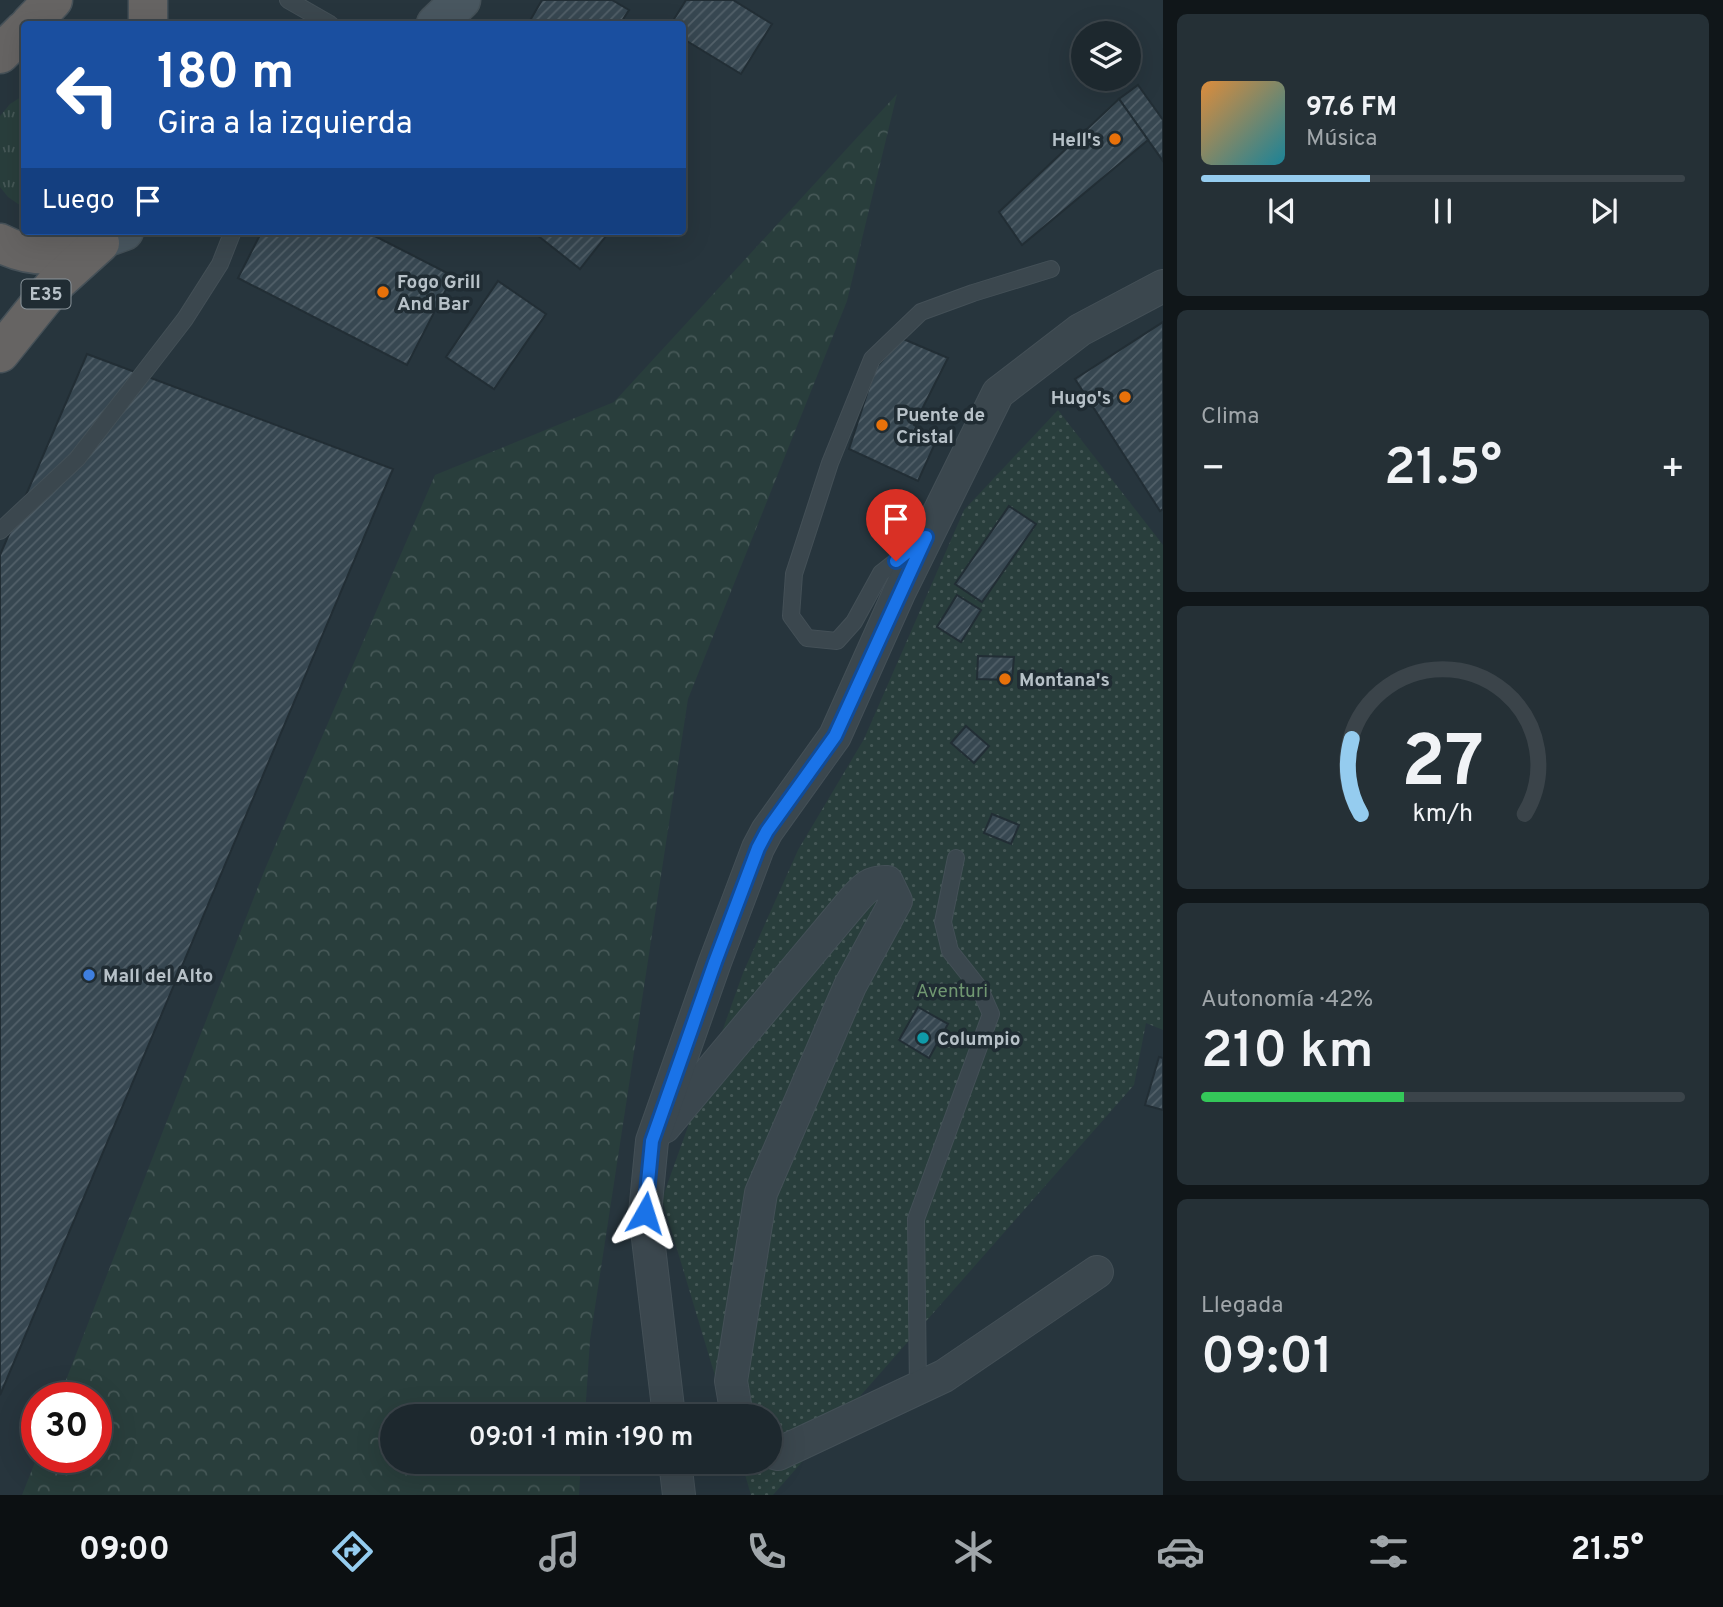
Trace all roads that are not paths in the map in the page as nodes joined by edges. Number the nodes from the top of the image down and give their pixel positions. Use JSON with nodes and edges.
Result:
{"nodes":[{"id":1,"x":54,"y":0,"type":"edge"},
{"id":2,"x":148,"y":0,"type":"edge"},
{"id":3,"x":288,"y":0,"type":"edge"},
{"id":4,"x":461,"y":0,"type":"edge"},
{"id":5,"x":33,"y":21,"type":"edge"},
{"id":6,"x":148,"y":21,"type":"edge"},
{"id":7,"x":325,"y":21,"type":"edge"},
{"id":8,"x":439,"y":21,"type":"edge"},
{"id":9,"x":21,"y":33,"type":"edge"},
{"id":10,"x":21,"y":50,"type":"edge"},
{"id":11,"x":0,"y":56,"type":"edge"},
{"id":12,"x":231,"y":235,"type":"edge"},
{"id":13,"x":112,"y":236,"type":"edge"},
{"id":14,"x":0,"y":243,"type":"edge"},
{"id":15,"x":1051,"y":269,"type":"dead end"},
{"id":16,"x":1163,"y":286,"type":"edge"},
{"id":17,"x":0,"y":353,"type":"edge"},
{"id":18,"x":0,"y":531,"type":"edge"},
{"id":19,"x":926,"y":537,"type":"junction"},
{"id":20,"x":956,"y":858,"type":"dead end"},
{"id":21,"x":652,"y":1141,"type":"junction"},
{"id":22,"x":1097,"y":1272,"type":"dead end"},
{"id":23,"x":918,"y":1389,"type":"junction"},
{"id":24,"x":668,"y":1404,"type":"edge"},
{"id":25,"x":735,"y":1404,"type":"edge"},
{"id":26,"x":782,"y":1452,"type":"edge"},
{"id":27,"x":677,"y":1474,"type":"edge"},
{"id":28,"x":679,"y":1495,"type":"edge"}],
"edges":[{"from":1,"to":5,"type":"highway"},
{"from":2,"to":6,"type":"highway"},
{"from":3,"to":7,"type":"lane"},
{"from":4,"to":8,"type":"main road"},
{"from":9,"to":11,"type":"highway"},
{"from":10,"to":11,"type":"highway"},
{"from":12,"to":18,"type":"lane"},
{"from":13,"to":14,"type":"highway","number":"E35"},
{"from":13,"to":17,"type":"highway","number":"E35"},
{"from":15,"to":19,"type":"lane"},
{"from":16,"to":19,"type":"street"},
{"from":19,"to":21,"type":"street"},
{"from":20,"to":23,"type":"lane"},
{"from":21,"to":24,"type":"street"},
{"from":21,"to":25,"type":"street"},
{"from":22,"to":23,"type":"street"},
{"from":23,"to":26,"type":"street"},
{"from":27,"to":28,"type":"street"}]}
